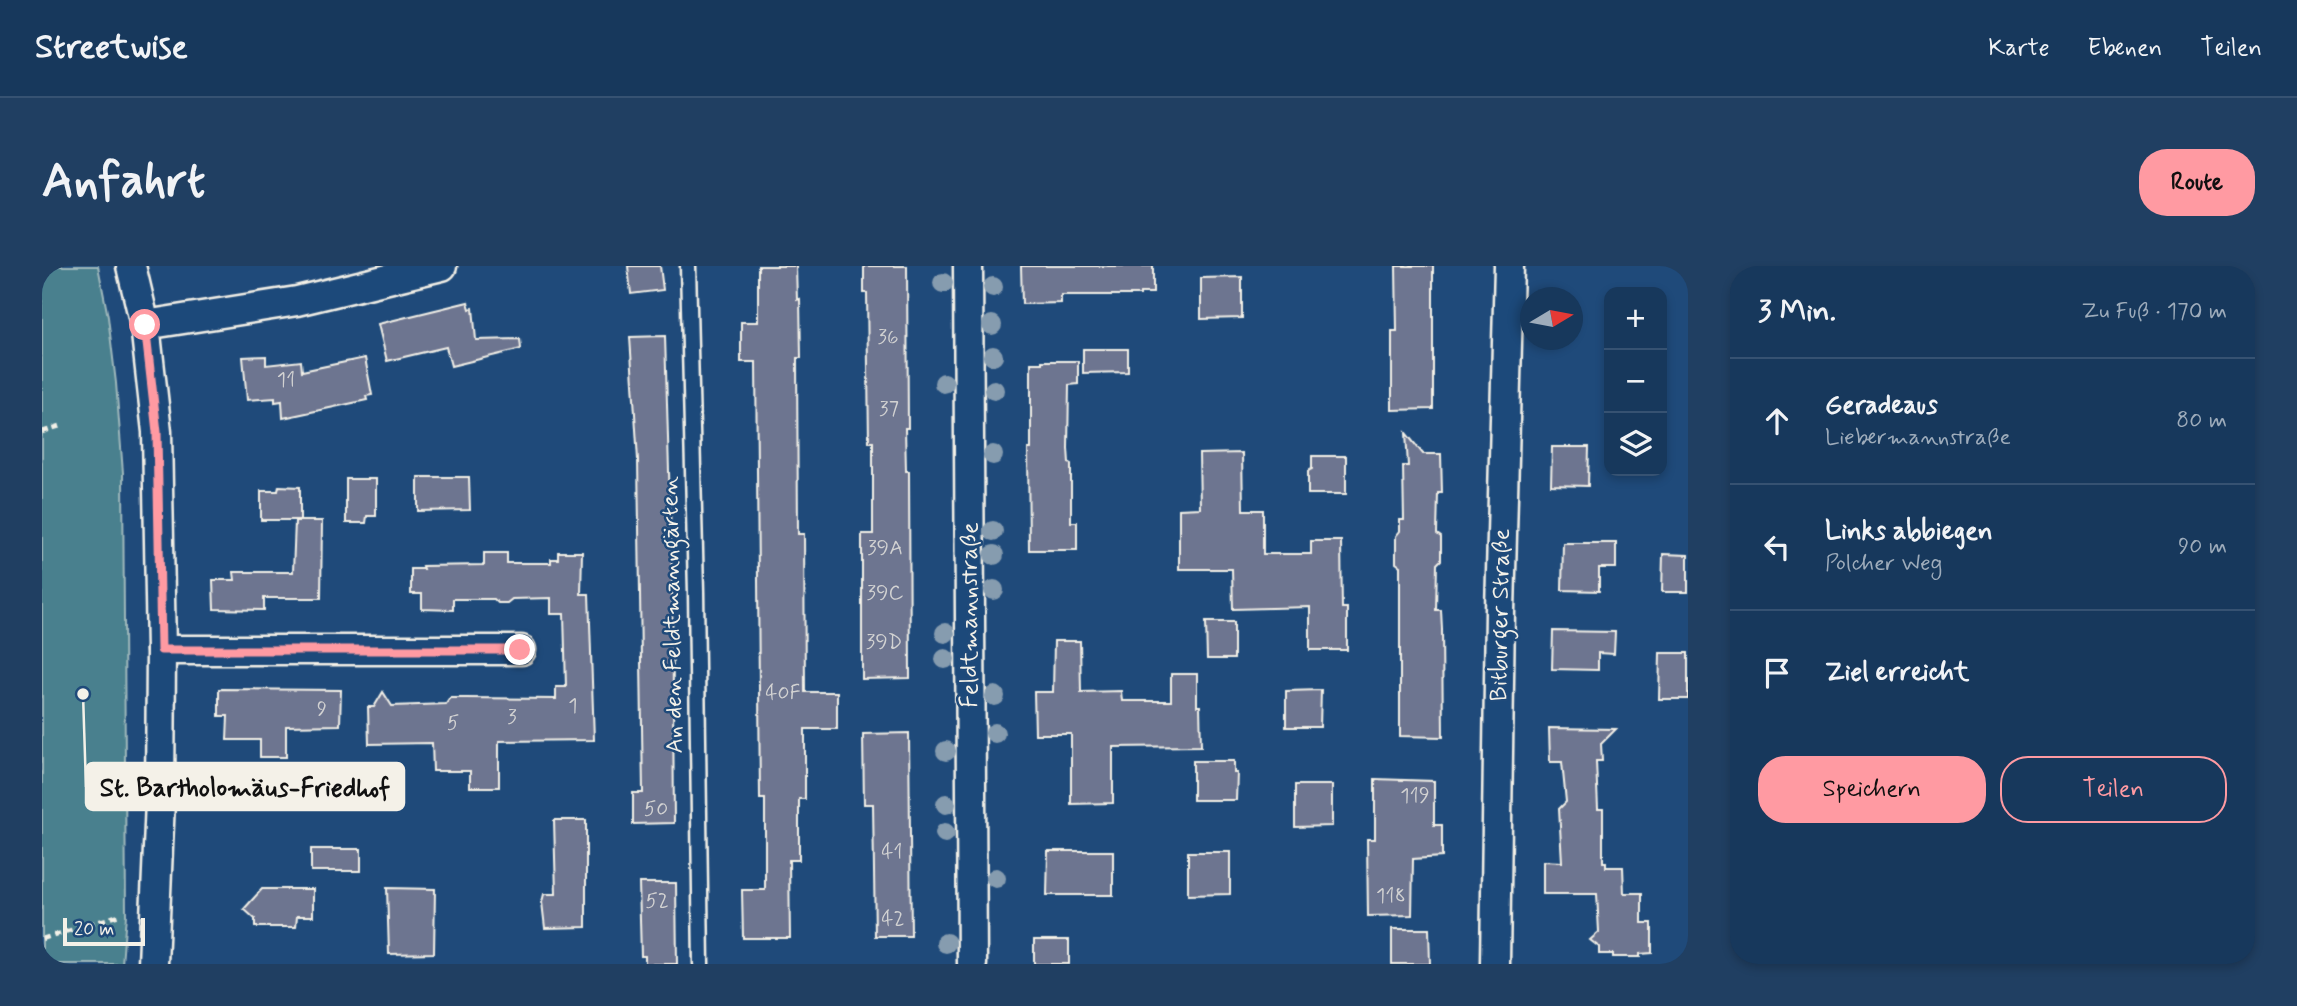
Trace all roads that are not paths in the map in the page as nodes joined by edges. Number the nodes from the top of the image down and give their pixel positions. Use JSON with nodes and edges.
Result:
{"nodes":[{"id":1,"x":131,"y":266,"type":"edge"},
{"id":2,"x":442,"y":266,"type":"edge"},
{"id":3,"x":688,"y":266,"type":"edge"},
{"id":4,"x":968,"y":266,"type":"edge"},
{"id":5,"x":1509,"y":266,"type":"edge"},
{"id":6,"x":145,"y":325,"type":"junction"},
{"id":7,"x":161,"y":650,"type":"junction"},
{"id":8,"x":520,"y":650,"type":"dead end"},
{"id":9,"x":153,"y":964,"type":"edge"},
{"id":10,"x":701,"y":964,"type":"edge"},
{"id":11,"x":972,"y":964,"type":"edge"},
{"id":12,"x":1495,"y":964,"type":"edge"}],
"edges":[{"from":1,"to":6,"type":"street"},
{"from":2,"to":6,"type":"street"},
{"from":3,"to":10,"type":"lane","name":"An den Feldtmanngärten"},
{"from":4,"to":11,"type":"street","name":"Feldtmannstraße"},
{"from":5,"to":12,"type":"street","name":"Bitburger Straße"},
{"from":6,"to":7,"type":"street"},
{"from":7,"to":8,"type":"street"},
{"from":7,"to":9,"type":"street"}]}
